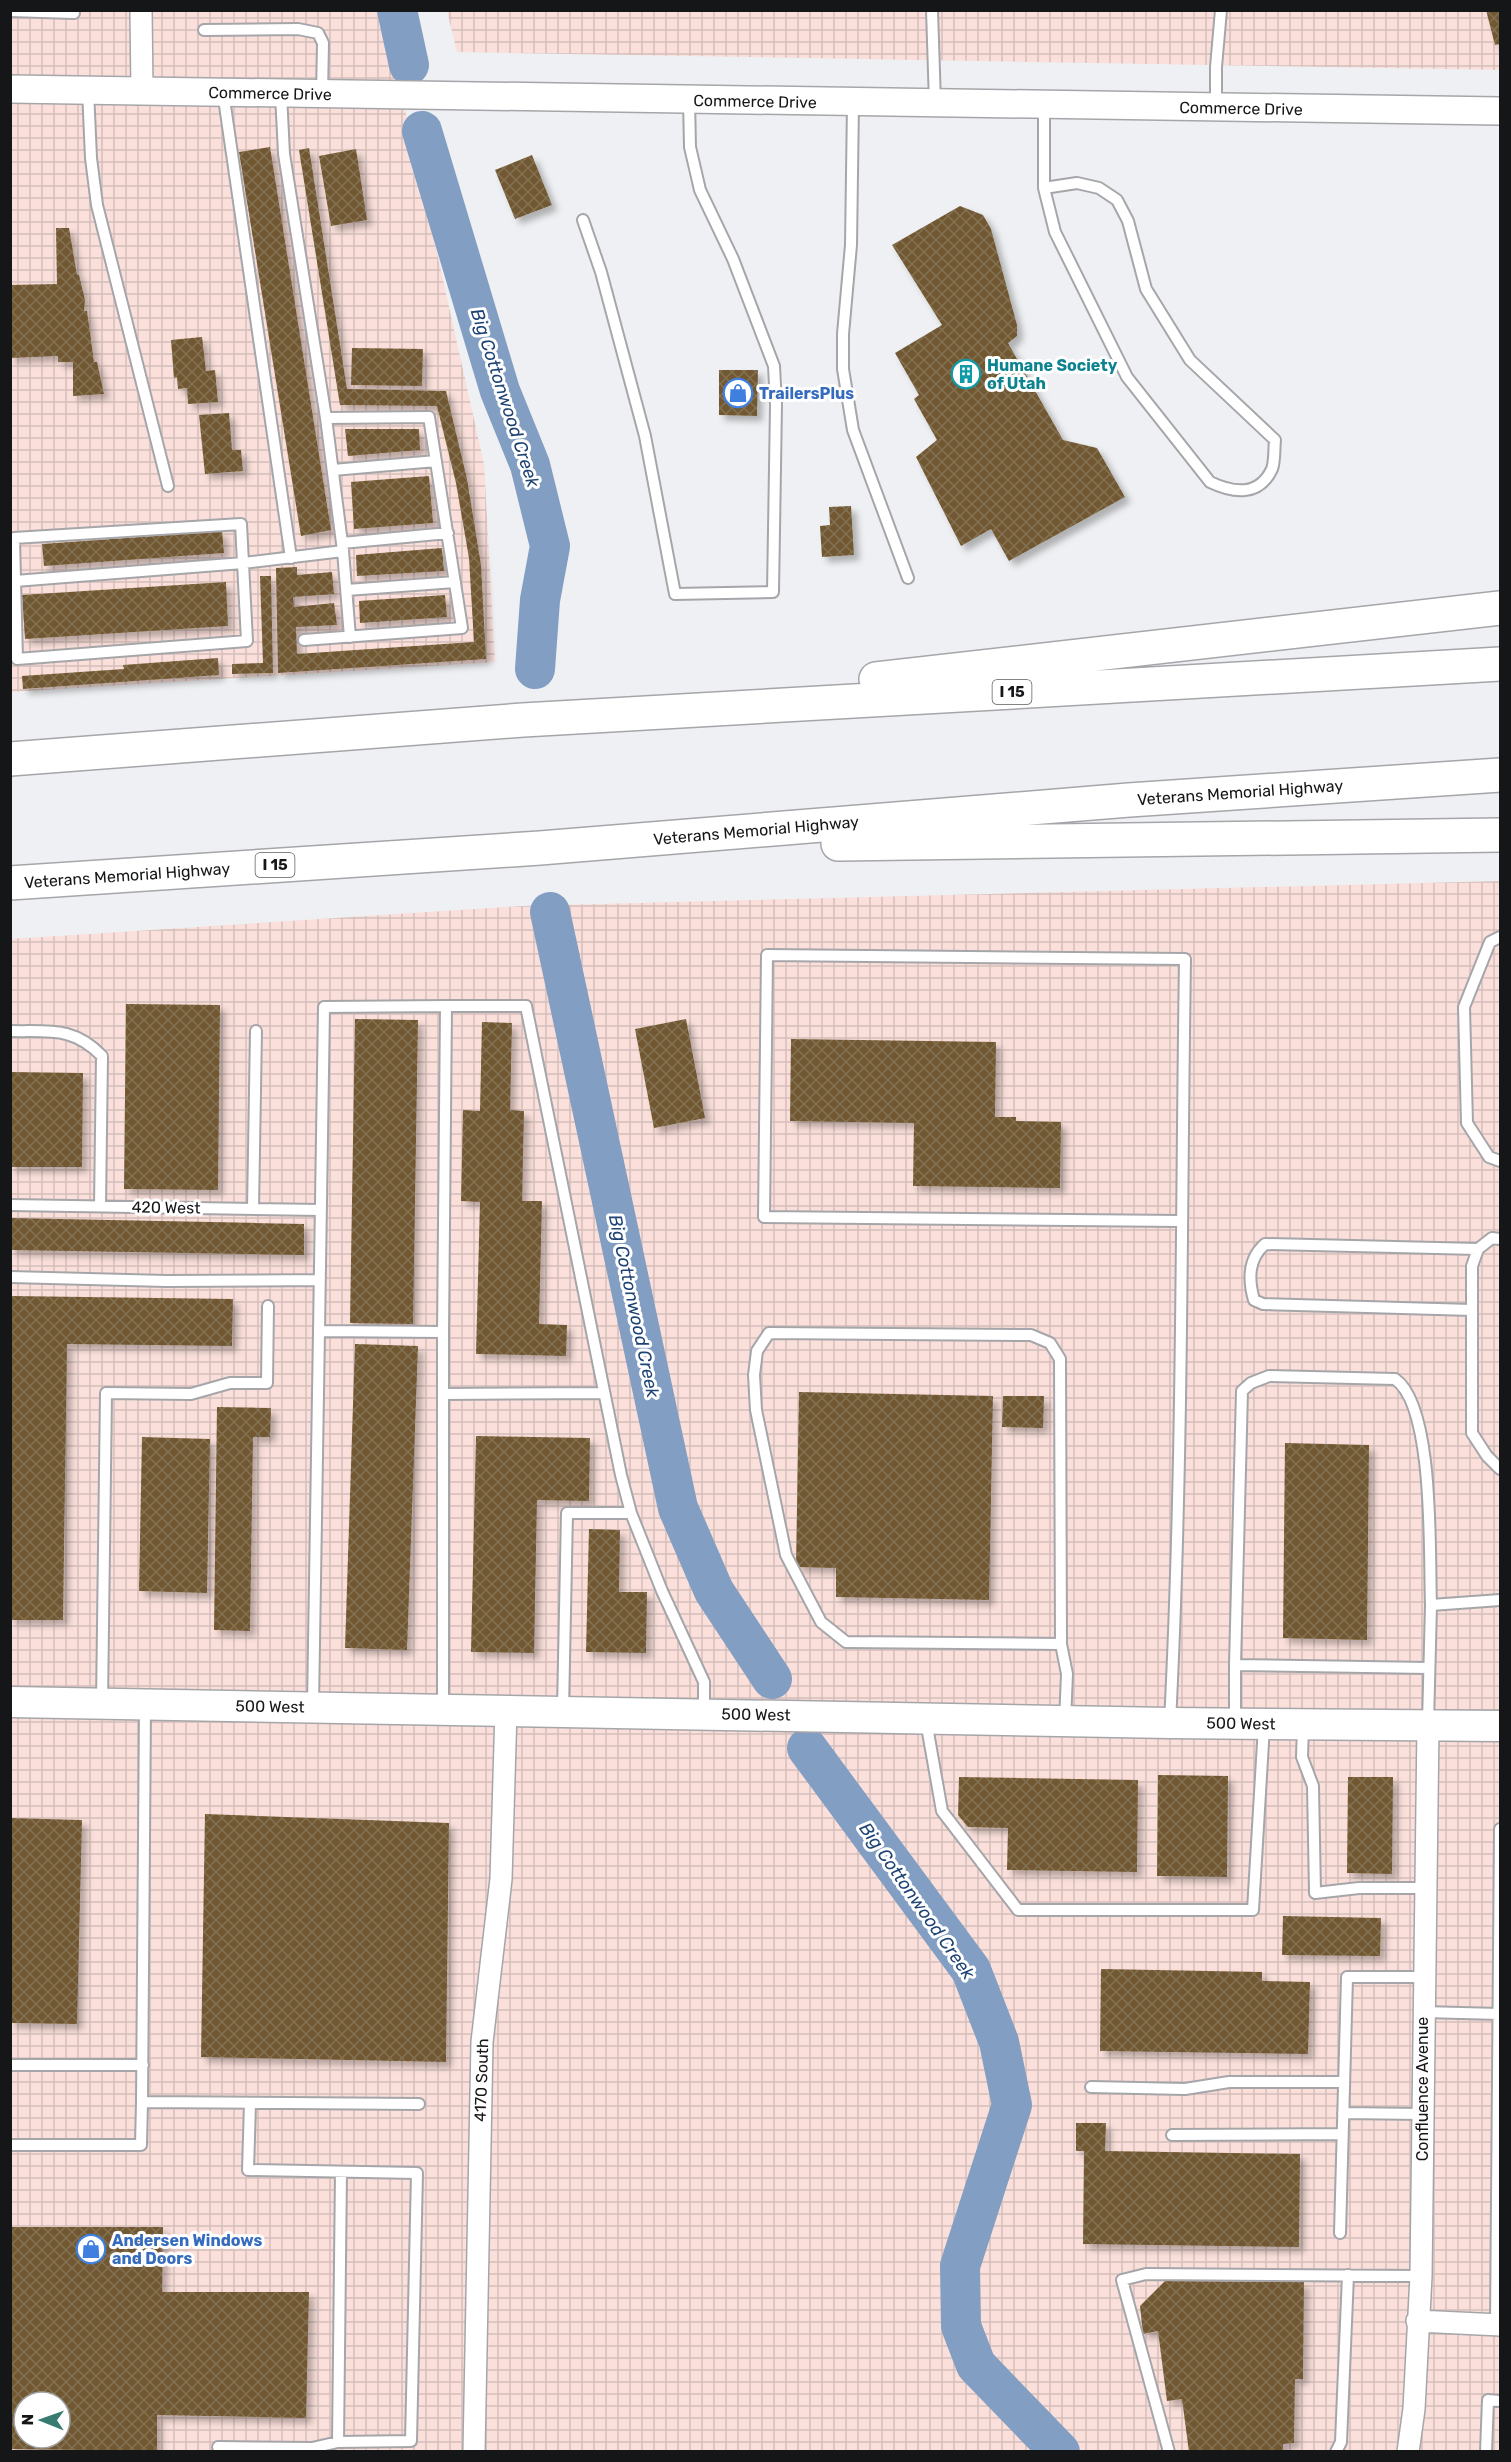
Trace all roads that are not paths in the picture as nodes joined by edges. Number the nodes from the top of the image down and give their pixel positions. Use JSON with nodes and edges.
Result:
{"nodes":[{"id":1,"x":10,"y":10,"type":"edge"},
{"id":2,"x":141,"y":10,"type":"edge"},
{"id":3,"x":932,"y":10,"type":"edge"},
{"id":4,"x":1221,"y":10,"type":"edge"},
{"id":5,"x":74,"y":13,"type":"dead end"},
{"id":6,"x":204,"y":30,"type":"dead end"},
{"id":7,"x":10,"y":88,"type":"edge"},
{"id":8,"x":88,"y":90,"type":"junction"},
{"id":9,"x":142,"y":90,"type":"junction"},
{"id":10,"x":223,"y":92,"type":"junction"},
{"id":11,"x":281,"y":94,"type":"junction"},
{"id":12,"x":322,"y":95,"type":"junction"},
{"id":13,"x":689,"y":100,"type":"junction"},
{"id":14,"x":853,"y":102,"type":"junction"},
{"id":15,"x":935,"y":104,"type":"junction"},
{"id":16,"x":1044,"y":105,"type":"junction"},
{"id":17,"x":1216,"y":107,"type":"junction"},
{"id":18,"x":1500,"y":111,"type":"edge"},
{"id":19,"x":1044,"y":188,"type":"junction"},
{"id":20,"x":583,"y":220,"type":"dead end"},
{"id":21,"x":326,"y":418,"type":"junction"},
{"id":22,"x":436,"y":461,"type":"junction"},
{"id":23,"x":333,"y":470,"type":"junction"},
{"id":24,"x":168,"y":486,"type":"dead end"},
{"id":25,"x":448,"y":533,"type":"junction"},
{"id":26,"x":343,"y":547,"type":"junction"},
{"id":27,"x":291,"y":558,"type":"junction"},
{"id":28,"x":243,"y":563,"type":"junction"},
{"id":29,"x":908,"y":578,"type":"dead end"},
{"id":30,"x":15,"y":581,"type":"junction"},
{"id":31,"x":455,"y":582,"type":"junction"},
{"id":32,"x":347,"y":590,"type":"junction"},
{"id":33,"x":1500,"y":608,"type":"edge"},
{"id":34,"x":351,"y":636,"type":"junction"},
{"id":35,"x":304,"y":640,"type":"dead end"},
{"id":36,"x":1500,"y":664,"type":"edge"},
{"id":37,"x":523,"y":720,"type":"junction"},
{"id":38,"x":10,"y":759,"type":"edge"},
{"id":39,"x":1500,"y":775,"type":"edge"},
{"id":40,"x":1500,"y":835,"type":"edge"},
{"id":41,"x":540,"y":848,"type":"junction"},
{"id":42,"x":10,"y":883,"type":"edge"},
{"id":43,"x":1500,"y":937,"type":"edge"},
{"id":44,"x":446,"y":1006,"type":"junction"},
{"id":45,"x":10,"y":1031,"type":"edge"},
{"id":46,"x":256,"y":1031,"type":"dead end"},
{"id":47,"x":1500,"y":1161,"type":"edge"},
{"id":48,"x":10,"y":1204,"type":"edge"},
{"id":49,"x":100,"y":1206,"type":"junction"},
{"id":50,"x":253,"y":1209,"type":"junction"},
{"id":51,"x":321,"y":1210,"type":"junction"},
{"id":52,"x":1181,"y":1221,"type":"junction"},
{"id":53,"x":1500,"y":1239,"type":"edge"},
{"id":54,"x":1478,"y":1249,"type":"junction"},
{"id":55,"x":10,"y":1277,"type":"edge"},
{"id":56,"x":320,"y":1280,"type":"junction"},
{"id":57,"x":268,"y":1306,"type":"dead end"},
{"id":58,"x":1472,"y":1310,"type":"junction"},
{"id":59,"x":319,"y":1331,"type":"junction"},
{"id":60,"x":443,"y":1332,"type":"junction"},
{"id":61,"x":604,"y":1393,"type":"junction"},
{"id":62,"x":442,"y":1394,"type":"junction"},
{"id":63,"x":1500,"y":1469,"type":"edge"},
{"id":64,"x":631,"y":1513,"type":"junction"},
{"id":65,"x":1500,"y":1600,"type":"edge"},
{"id":66,"x":1431,"y":1605,"type":"junction"},
{"id":67,"x":1061,"y":1644,"type":"junction"},
{"id":68,"x":1235,"y":1665,"type":"junction"},
{"id":69,"x":1429,"y":1668,"type":"junction"},
{"id":70,"x":10,"y":1702,"type":"edge"},
{"id":71,"x":102,"y":1703,"type":"junction"},
{"id":72,"x":145,"y":1704,"type":"junction"},
{"id":73,"x":313,"y":1706,"type":"junction"},
{"id":74,"x":443,"y":1709,"type":"junction"},
{"id":75,"x":506,"y":1710,"type":"junction"},
{"id":76,"x":563,"y":1711,"type":"junction"},
{"id":77,"x":704,"y":1712,"type":"junction"},
{"id":78,"x":926,"y":1718,"type":"junction"},
{"id":79,"x":1065,"y":1721,"type":"junction"},
{"id":80,"x":1170,"y":1723,"type":"junction"},
{"id":81,"x":1235,"y":1723,"type":"junction"},
{"id":82,"x":1264,"y":1724,"type":"junction"},
{"id":83,"x":1303,"y":1725,"type":"junction"},
{"id":84,"x":1428,"y":1725,"type":"junction"},
{"id":85,"x":1500,"y":1726,"type":"edge"},
{"id":86,"x":1500,"y":1829,"type":"edge"},
{"id":87,"x":1425,"y":1888,"type":"junction"},
{"id":88,"x":1423,"y":1977,"type":"junction"},
{"id":89,"x":1422,"y":2012,"type":"junction"},
{"id":90,"x":1500,"y":2014,"type":"edge"},
{"id":91,"x":10,"y":2065,"type":"edge"},
{"id":92,"x":143,"y":2065,"type":"junction"},
{"id":93,"x":1344,"y":2082,"type":"junction"},
{"id":94,"x":1091,"y":2087,"type":"dead end"},
{"id":95,"x":142,"y":2102,"type":"junction"},
{"id":96,"x":250,"y":2103,"type":"junction"},
{"id":97,"x":419,"y":2104,"type":"dead end"},
{"id":98,"x":1343,"y":2113,"type":"junction"},
{"id":99,"x":1422,"y":2114,"type":"junction"},
{"id":100,"x":1342,"y":2134,"type":"junction"},
{"id":101,"x":1172,"y":2135,"type":"dead end"},
{"id":102,"x":10,"y":2145,"type":"edge"},
{"id":103,"x":341,"y":2172,"type":"junction"},
{"id":104,"x":1340,"y":2233,"type":"dead end"},
{"id":105,"x":1499,"y":2255,"type":"edge"},
{"id":106,"x":1348,"y":2275,"type":"junction"},
{"id":107,"x":1421,"y":2276,"type":"junction"},
{"id":108,"x":1418,"y":2321,"type":"junction"},
{"id":109,"x":1498,"y":2324,"type":"edge"},
{"id":110,"x":1500,"y":2401,"type":"edge"},
{"id":111,"x":338,"y":2442,"type":"junction"},
{"id":112,"x":218,"y":2447,"type":"dead end"},
{"id":113,"x":474,"y":2451,"type":"edge"},
{"id":114,"x":1169,"y":2451,"type":"edge"},
{"id":115,"x":1335,"y":2451,"type":"edge"},
{"id":116,"x":1408,"y":2451,"type":"edge"},
{"id":117,"x":1486,"y":2451,"type":"edge"}],
"edges":[{"from":1,"to":5,"type":"lane"},
{"from":2,"to":9,"type":"street"},
{"from":3,"to":15,"type":"lane"},
{"from":4,"to":17,"type":"lane"},
{"from":6,"to":12,"type":"lane"},
{"from":7,"to":8,"type":"street","name":"Commerce Drive"},
{"from":8,"to":9,"type":"street","name":"Commerce Drive"},
{"from":8,"to":24,"type":"lane"},
{"from":9,"to":10,"type":"street","name":"Commerce Drive"},
{"from":10,"to":11,"type":"street","name":"Commerce Drive"},
{"from":10,"to":27,"type":"lane"},
{"from":11,"to":12,"type":"street","name":"Commerce Drive"},
{"from":11,"to":21,"type":"lane"},
{"from":12,"to":13,"type":"street","name":"Commerce Drive"},
{"from":13,"to":14,"type":"street","name":"Commerce Drive"},
{"from":13,"to":20,"type":"lane"},
{"from":14,"to":15,"type":"street","name":"Commerce Drive"},
{"from":14,"to":29,"type":"lane"},
{"from":15,"to":16,"type":"street","name":"Commerce Drive"},
{"from":16,"to":17,"type":"street","name":"Commerce Drive"},
{"from":16,"to":19,"type":"lane"},
{"from":17,"to":18,"type":"street","name":"Commerce Drive"},
{"from":19,"to":19,"type":"lane"},
{"from":21,"to":22,"type":"lane"},
{"from":21,"to":23,"type":"lane"},
{"from":22,"to":23,"type":"lane"},
{"from":22,"to":25,"type":"lane"},
{"from":23,"to":26,"type":"lane"},
{"from":25,"to":26,"type":"lane"},
{"from":25,"to":31,"type":"lane"},
{"from":26,"to":27,"type":"lane"},
{"from":26,"to":32,"type":"lane"},
{"from":27,"to":28,"type":"lane"},
{"from":28,"to":30,"type":"lane"},
{"from":28,"to":30,"type":"lane"},
{"from":28,"to":30,"type":"lane"},
{"from":31,"to":32,"type":"lane"},
{"from":31,"to":34,"type":"lane"},
{"from":32,"to":34,"type":"lane"},
{"from":33,"to":37,"type":"highway"},
{"from":34,"to":35,"type":"lane"},
{"from":36,"to":37,"type":"highway","number":"I 15"},
{"from":37,"to":38,"type":"highway","number":"I 15"},
{"from":39,"to":41,"type":"highway","name":"Veterans Memorial Highway","number":"I 15"},
{"from":40,"to":41,"type":"highway"},
{"from":41,"to":42,"type":"highway","name":"Veterans Memorial Highway","number":"I 15"},
{"from":43,"to":47,"type":"lane"},
{"from":44,"to":51,"type":"lane"},
{"from":44,"to":60,"type":"lane"},
{"from":44,"to":61,"type":"lane"},
{"from":45,"to":49,"type":"lane"},
{"from":46,"to":50,"type":"lane"},
{"from":48,"to":49,"type":"lane","name":"420 West"},
{"from":49,"to":50,"type":"lane","name":"420 West"},
{"from":50,"to":51,"type":"lane","name":"420 West"},
{"from":51,"to":56,"type":"lane"},
{"from":52,"to":52,"type":"lane"},
{"from":52,"to":80,"type":"lane"},
{"from":53,"to":54,"type":"lane"},
{"from":54,"to":58,"type":"lane"},
{"from":54,"to":58,"type":"lane"},
{"from":55,"to":56,"type":"lane"},
{"from":56,"to":59,"type":"lane"},
{"from":57,"to":71,"type":"lane"},
{"from":58,"to":63,"type":"lane"},
{"from":59,"to":60,"type":"lane"},
{"from":59,"to":73,"type":"lane"},
{"from":60,"to":62,"type":"lane"},
{"from":61,"to":62,"type":"lane"},
{"from":61,"to":64,"type":"lane"},
{"from":62,"to":74,"type":"lane"},
{"from":64,"to":76,"type":"lane"},
{"from":64,"to":77,"type":"lane"},
{"from":65,"to":66,"type":"lane"},
{"from":66,"to":68,"type":"lane"},
{"from":66,"to":69,"type":"lane"},
{"from":67,"to":67,"type":"lane"},
{"from":67,"to":79,"type":"lane"},
{"from":68,"to":69,"type":"lane"},
{"from":68,"to":81,"type":"lane"},
{"from":69,"to":84,"type":"lane"},
{"from":70,"to":71,"type":"main road","name":"500 West"},
{"from":71,"to":72,"type":"main road","name":"500 West"},
{"from":72,"to":73,"type":"main road","name":"500 West"},
{"from":72,"to":92,"type":"lane"},
{"from":73,"to":74,"type":"main road","name":"500 West"},
{"from":74,"to":75,"type":"main road","name":"500 West"},
{"from":75,"to":76,"type":"main road","name":"500 West"},
{"from":75,"to":113,"type":"street","name":"4170 South"},
{"from":76,"to":77,"type":"main road","name":"500 West"},
{"from":77,"to":78,"type":"main road","name":"500 West"},
{"from":78,"to":79,"type":"main road","name":"500 West"},
{"from":78,"to":82,"type":"lane"},
{"from":79,"to":80,"type":"main road","name":"500 West"},
{"from":80,"to":81,"type":"main road","name":"500 West"},
{"from":81,"to":82,"type":"main road","name":"500 West"},
{"from":82,"to":83,"type":"main road","name":"500 West"},
{"from":83,"to":84,"type":"main road","name":"500 West"},
{"from":83,"to":87,"type":"lane"},
{"from":84,"to":85,"type":"main road","name":"500 West"},
{"from":84,"to":87,"type":"street","name":"Confluence Avenue"},
{"from":86,"to":90,"type":"lane"},
{"from":87,"to":88,"type":"street","name":"Confluence Avenue"},
{"from":88,"to":89,"type":"street","name":"Confluence Avenue"},
{"from":88,"to":93,"type":"lane"},
{"from":89,"to":90,"type":"lane"},
{"from":89,"to":99,"type":"street","name":"Confluence Avenue"},
{"from":90,"to":105,"type":"lane"},
{"from":91,"to":92,"type":"lane"},
{"from":92,"to":95,"type":"lane"},
{"from":93,"to":94,"type":"lane"},
{"from":93,"to":98,"type":"lane"},
{"from":95,"to":96,"type":"lane"},
{"from":95,"to":102,"type":"lane"},
{"from":96,"to":97,"type":"lane"},
{"from":96,"to":103,"type":"lane"},
{"from":98,"to":99,"type":"lane"},
{"from":98,"to":100,"type":"lane"},
{"from":99,"to":107,"type":"street","name":"Confluence Avenue"},
{"from":100,"to":101,"type":"lane"},
{"from":100,"to":104,"type":"lane"},
{"from":103,"to":111,"type":"lane"},
{"from":103,"to":111,"type":"lane"},
{"from":105,"to":109,"type":"lane"},
{"from":106,"to":107,"type":"lane"},
{"from":106,"to":114,"type":"lane"},
{"from":106,"to":115,"type":"lane"},
{"from":107,"to":108,"type":"street","name":"Confluence Avenue"},
{"from":108,"to":109,"type":"street"},
{"from":108,"to":116,"type":"street","name":"Confluence Avenue"},
{"from":110,"to":117,"type":"lane"},
{"from":111,"to":112,"type":"lane"}]}
